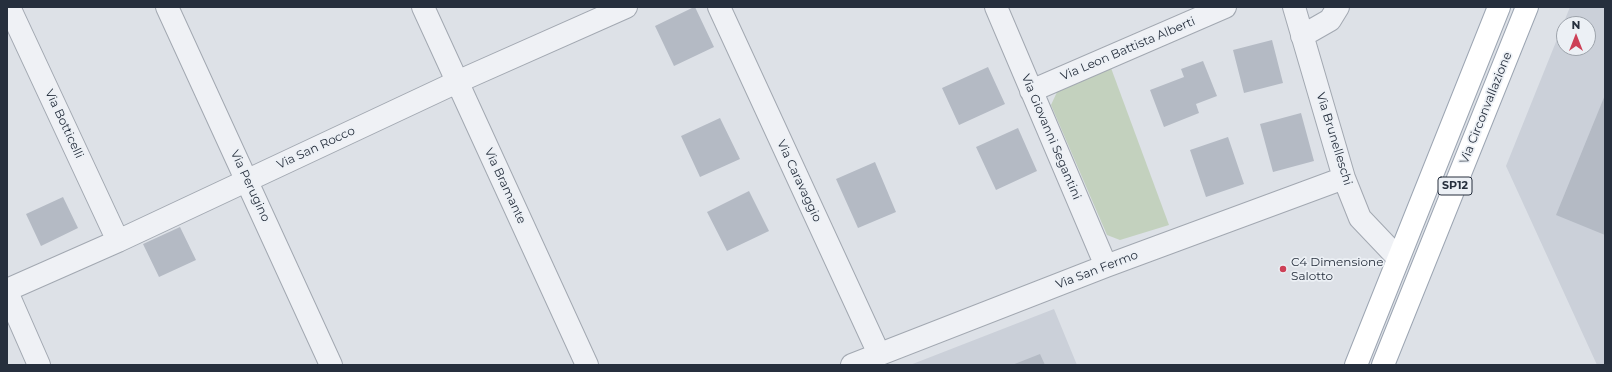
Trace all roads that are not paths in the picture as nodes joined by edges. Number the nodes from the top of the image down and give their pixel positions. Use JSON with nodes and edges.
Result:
{"nodes":[{"id":1,"x":9,"y":7,"type":"edge"},
{"id":2,"x":167,"y":7,"type":"edge"},
{"id":3,"x":423,"y":7,"type":"edge"},
{"id":4,"x":626,"y":7,"type":"edge"},
{"id":5,"x":718,"y":7,"type":"edge"},
{"id":6,"x":996,"y":7,"type":"edge"},
{"id":7,"x":1225,"y":7,"type":"edge"},
{"id":8,"x":1294,"y":7,"type":"edge"},
{"id":9,"x":1338,"y":7,"type":"edge"},
{"id":10,"x":1499,"y":7,"type":"edge"},
{"id":11,"x":1527,"y":7,"type":"edge"},
{"id":12,"x":1302,"y":36,"type":"junction"},
{"id":13,"x":457,"y":82,"type":"junction"},
{"id":14,"x":1032,"y":91,"type":"junction"},
{"id":15,"x":1344,"y":178,"type":"junction"},
{"id":16,"x":247,"y":180,"type":"junction"},
{"id":17,"x":118,"y":241,"type":"junction"},
{"id":18,"x":1398,"y":258,"type":"junction"},
{"id":19,"x":1106,"y":266,"type":"junction"},
{"id":20,"x":7,"y":291,"type":"edge"},
{"id":21,"x":879,"y":354,"type":"junction"},
{"id":22,"x":39,"y":365,"type":"edge"},
{"id":23,"x":331,"y":365,"type":"edge"},
{"id":24,"x":587,"y":365,"type":"edge"},
{"id":25,"x":852,"y":365,"type":"edge"},
{"id":26,"x":1356,"y":365,"type":"edge"},
{"id":27,"x":1383,"y":365,"type":"edge"}],
"edges":[{"from":1,"to":17,"type":"street","name":"Via Botticelli"},
{"from":2,"to":16,"type":"street","name":"Via Perugino"},
{"from":3,"to":13,"type":"street","name":"Via Bramante"},
{"from":4,"to":13,"type":"street","name":"Via San Rocco"},
{"from":5,"to":21,"type":"street","name":"Via Caravaggio"},
{"from":6,"to":14,"type":"street","name":"Via Giovanni Segantini"},
{"from":7,"to":14,"type":"street","name":"Via Leon Battista Alberti"},
{"from":8,"to":12,"type":"street","name":"Via Brunelleschi"},
{"from":9,"to":12,"type":"street"},
{"from":10,"to":18,"type":"main road","number":"SP12"},
{"from":11,"to":27,"type":"main road","name":"Via Circonvallazione","number":"SP12"},
{"from":12,"to":15,"type":"street","name":"Via Brunelleschi"},
{"from":13,"to":16,"type":"street","name":"Via San Rocco"},
{"from":13,"to":24,"type":"street","name":"Via Bramante"},
{"from":14,"to":19,"type":"street","name":"Via Giovanni Segantini"},
{"from":15,"to":18,"type":"street","name":"Via Brunelleschi"},
{"from":15,"to":19,"type":"street","name":"Via San Fermo"},
{"from":16,"to":17,"type":"street","name":"Via San Rocco"},
{"from":16,"to":23,"type":"street","name":"Via Perugino"},
{"from":17,"to":20,"type":"street","name":"Via San Rocco"},
{"from":18,"to":26,"type":"main road","number":"SP12"},
{"from":19,"to":21,"type":"street","name":"Via San Fermo"},
{"from":20,"to":22,"type":"street"},
{"from":21,"to":25,"type":"street","name":"Via San Fermo"}]}
